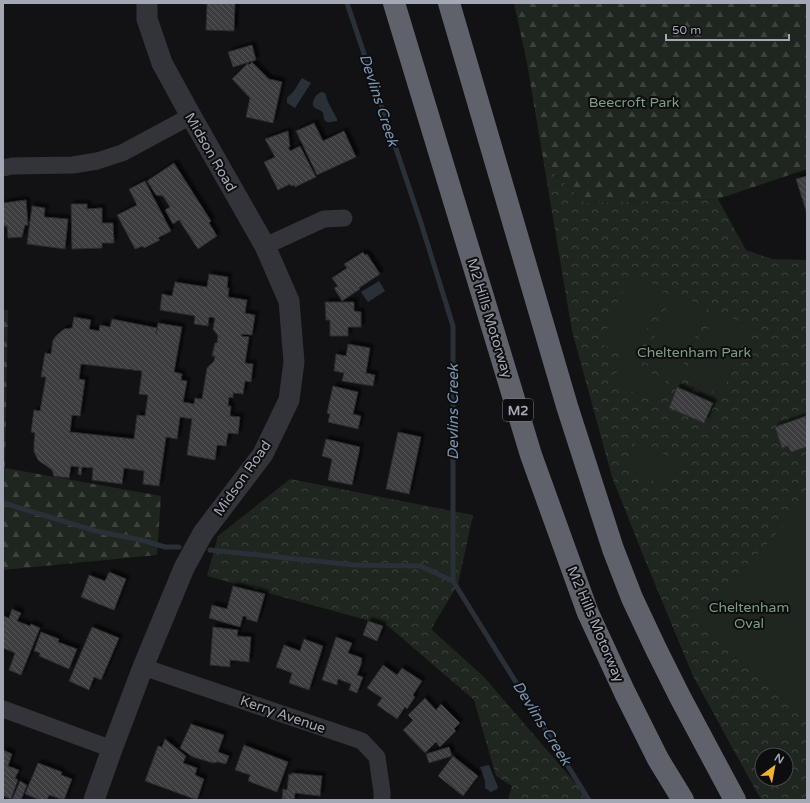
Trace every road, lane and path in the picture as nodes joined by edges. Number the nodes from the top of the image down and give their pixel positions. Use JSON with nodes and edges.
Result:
{"nodes":[{"id":1,"x":146,"y":3,"type":"edge"},
{"id":2,"x":394,"y":3,"type":"edge"},
{"id":3,"x":449,"y":3,"type":"edge"},
{"id":4,"x":191,"y":116,"type":"junction"},
{"id":5,"x":3,"y":168,"type":"edge"},
{"id":6,"x":344,"y":218,"type":"dead end"},
{"id":7,"x":265,"y":246,"type":"junction"},
{"id":8,"x":143,"y":667,"type":"junction"},
{"id":9,"x":3,"y":709,"type":"edge"},
{"id":10,"x":112,"y":749,"type":"junction"},
{"id":11,"x":94,"y":800,"type":"edge"},
{"id":12,"x":382,"y":800,"type":"edge"},
{"id":13,"x":683,"y":800,"type":"edge"},
{"id":14,"x":735,"y":800,"type":"edge"}],
"edges":[{"from":1,"to":4,"type":"street","name":"Midson Road"},
{"from":2,"to":13,"type":"highway","name":"M2 Hills Motorway","number":"M2"},
{"from":3,"to":14,"type":"highway"},
{"from":4,"to":5,"type":"street"},
{"from":4,"to":7,"type":"street","name":"Midson Road"},
{"from":6,"to":7,"type":"street"},
{"from":7,"to":8,"type":"street","name":"Midson Road"},
{"from":8,"to":10,"type":"street","name":"Midson Road"},
{"from":8,"to":12,"type":"street","name":"Kerry Avenue"},
{"from":9,"to":10,"type":"street"},
{"from":10,"to":11,"type":"street","name":"Midson Road"}]}
